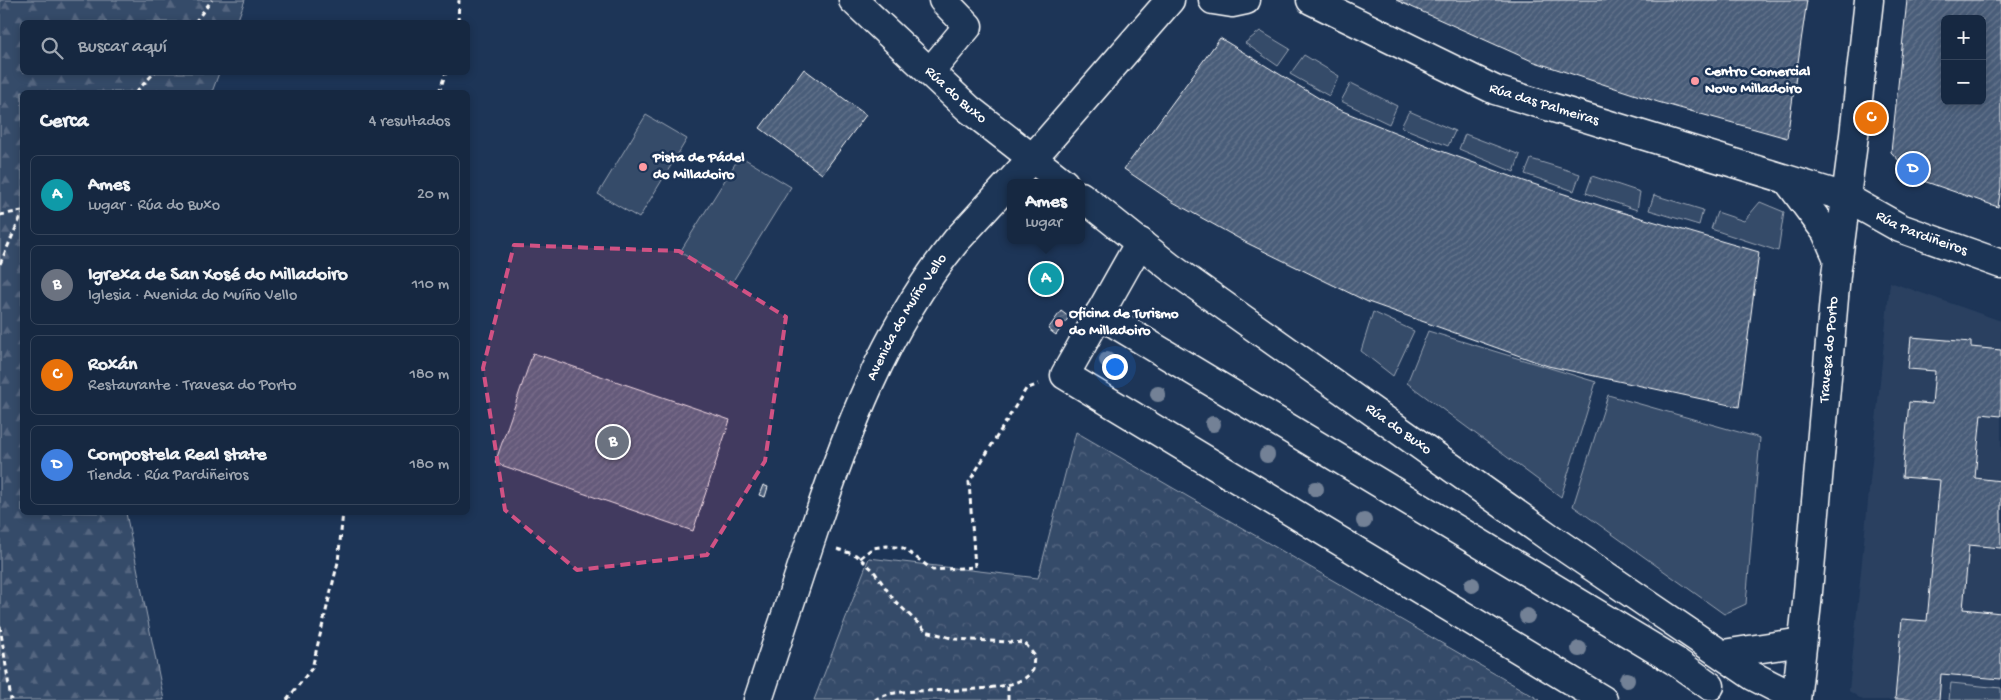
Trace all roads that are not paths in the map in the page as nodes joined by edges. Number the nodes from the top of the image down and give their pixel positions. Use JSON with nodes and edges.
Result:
{"nodes":[{"id":1,"x":853,"y":0,"type":"edge"},
{"id":2,"x":943,"y":0,"type":"edge"},
{"id":3,"x":1170,"y":0,"type":"edge"},
{"id":4,"x":1213,"y":0,"type":"edge"},
{"id":5,"x":1246,"y":0,"type":"edge"},
{"id":6,"x":1311,"y":0,"type":"edge"},
{"id":7,"x":1869,"y":0,"type":"edge"},
{"id":8,"x":930,"y":72,"type":"junction"},
{"id":9,"x":1031,"y":157,"type":"junction"},
{"id":10,"x":1012,"y":179,"type":"edge"},
{"id":11,"x":1059,"y":179,"type":"edge"},
{"id":12,"x":1788,"y":181,"type":"junction"},
{"id":13,"x":1007,"y":185,"type":"edge"},
{"id":14,"x":1845,"y":197,"type":"junction"},
{"id":15,"x":1085,"y":199,"type":"edge"},
{"id":16,"x":1140,"y":242,"type":"junction"},
{"id":17,"x":1838,"y":260,"type":"junction"},
{"id":18,"x":2001,"y":264,"type":"edge"},
{"id":19,"x":1099,"y":314,"type":"junction"},
{"id":20,"x":1802,"y":642,"type":"junction"},
{"id":21,"x":1723,"y":654,"type":"junction"},
{"id":22,"x":1711,"y":693,"type":"edge"},
{"id":23,"x":1796,"y":699,"type":"edge"},
{"id":24,"x":758,"y":700,"type":"edge"},
{"id":25,"x":1602,"y":700,"type":"edge"}],
"edges":[{"from":1,"to":8,"type":"street","name":"Rúa do Buxo"},
{"from":2,"to":8,"type":"street"},
{"from":3,"to":9,"type":"street","name":"Avenida do Muíño Vello"},
{"from":4,"to":5,"type":"street"},
{"from":6,"to":12,"type":"street","name":"Rúa das Palmeiras"},
{"from":7,"to":14,"type":"street","name":"Travesa do Porto"},
{"from":8,"to":9,"type":"street","name":"Rúa do Buxo"},
{"from":9,"to":10,"type":"street","name":"Avenida do Muíño Vello"},
{"from":9,"to":11,"type":"street","name":"Rúa do Buxo"},
{"from":12,"to":14,"type":"street","name":"Rúa das Palmeiras"},
{"from":12,"to":17,"type":"street"},
{"from":13,"to":24,"type":"street","name":"Avenida do Muíño Vello"},
{"from":14,"to":17,"type":"street","name":"Travesa do Porto"},
{"from":14,"to":18,"type":"street","name":"Rúa Pardiñeiros"},
{"from":15,"to":16,"type":"street","name":"Rúa do Buxo"},
{"from":16,"to":19,"type":"street"},
{"from":16,"to":21,"type":"street","name":"Rúa do Buxo"},
{"from":17,"to":20,"type":"street","name":"Travesa do Porto"},
{"from":19,"to":22,"type":"street"},
{"from":19,"to":25,"type":"street"},
{"from":20,"to":21,"type":"street"},
{"from":20,"to":23,"type":"street","name":"Travesa do Porto"},
{"from":21,"to":22,"type":"street"},
{"from":21,"to":23,"type":"street","name":"Rúa do Buxo"}]}
